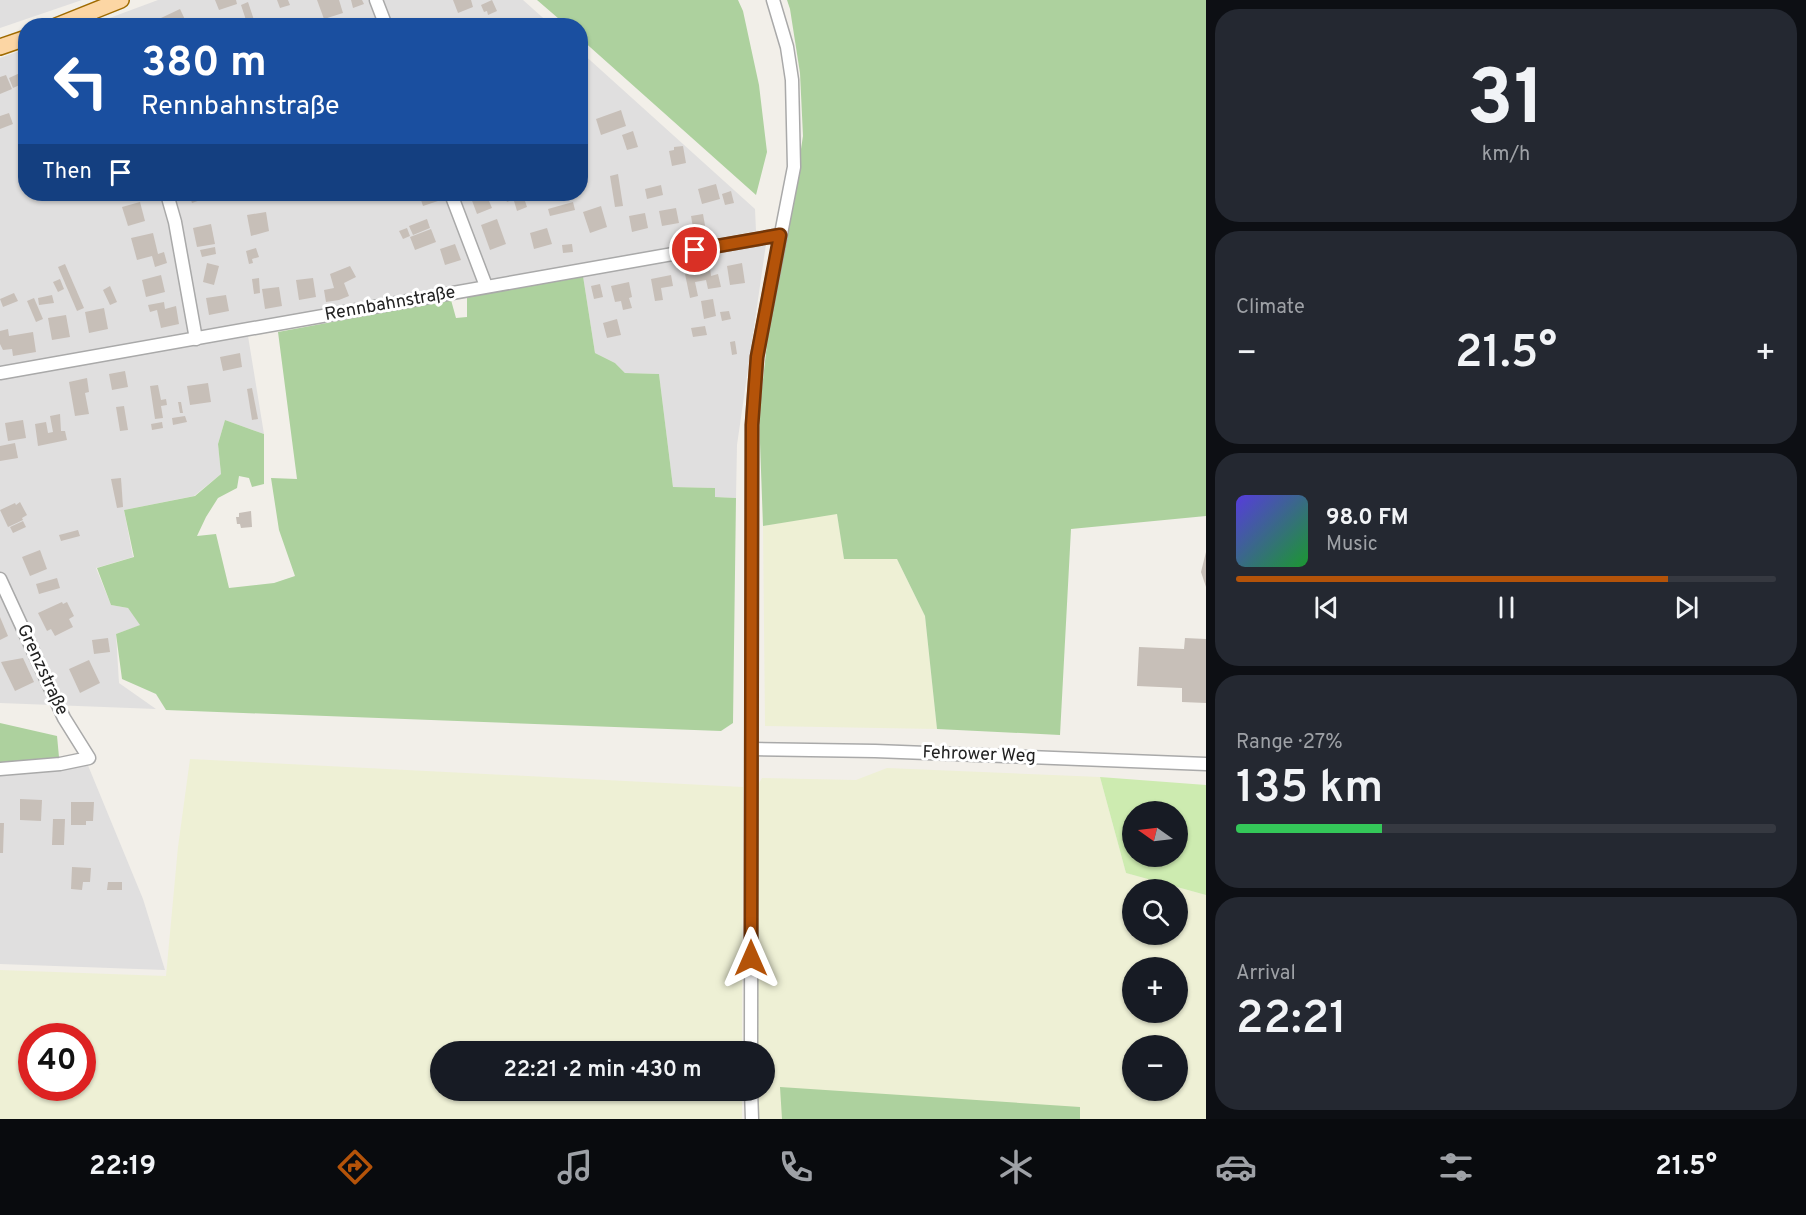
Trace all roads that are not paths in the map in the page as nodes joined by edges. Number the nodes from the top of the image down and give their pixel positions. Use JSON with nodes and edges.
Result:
{"nodes":[{"id":1,"x":121,"y":0,"type":"edge"},
{"id":2,"x":376,"y":0,"type":"edge"},
{"id":3,"x":773,"y":0,"type":"edge"},
{"id":4,"x":93,"y":18,"type":"edge"},
{"id":5,"x":383,"y":18,"type":"edge"},
{"id":6,"x":18,"y":41,"type":"edge"},
{"id":7,"x":0,"y":47,"type":"edge"},
{"id":8,"x":168,"y":201,"type":"edge"},
{"id":9,"x":454,"y":201,"type":"edge"},
{"id":10,"x":780,"y":235,"type":"junction"},
{"id":11,"x":486,"y":286,"type":"junction"},
{"id":12,"x":196,"y":339,"type":"junction"},
{"id":13,"x":0,"y":373,"type":"edge"},
{"id":14,"x":0,"y":579,"type":"edge"},
{"id":15,"x":752,"y":749,"type":"junction"},
{"id":16,"x":1206,"y":764,"type":"edge"},
{"id":17,"x":0,"y":769,"type":"edge"},
{"id":18,"x":751,"y":1041,"type":"edge"},
{"id":19,"x":752,"y":1101,"type":"edge"},
{"id":20,"x":752,"y":1119,"type":"edge"}],
"edges":[{"from":1,"to":4,"type":"main road"},
{"from":2,"to":5,"type":"street"},
{"from":3,"to":10,"type":"street"},
{"from":6,"to":7,"type":"main road"},
{"from":8,"to":12,"type":"street"},
{"from":9,"to":11,"type":"street"},
{"from":10,"to":11,"type":"street","name":"Rennbahnstraße"},
{"from":10,"to":15,"type":"street"},
{"from":11,"to":12,"type":"street","name":"Rennbahnstraße"},
{"from":12,"to":13,"type":"street","name":"Rennbahnstraße"},
{"from":14,"to":17,"type":"street","name":"Grenzstraße"},
{"from":15,"to":16,"type":"street","name":"Fehrower Weg"},
{"from":15,"to":18,"type":"street"},
{"from":19,"to":20,"type":"street"}]}
